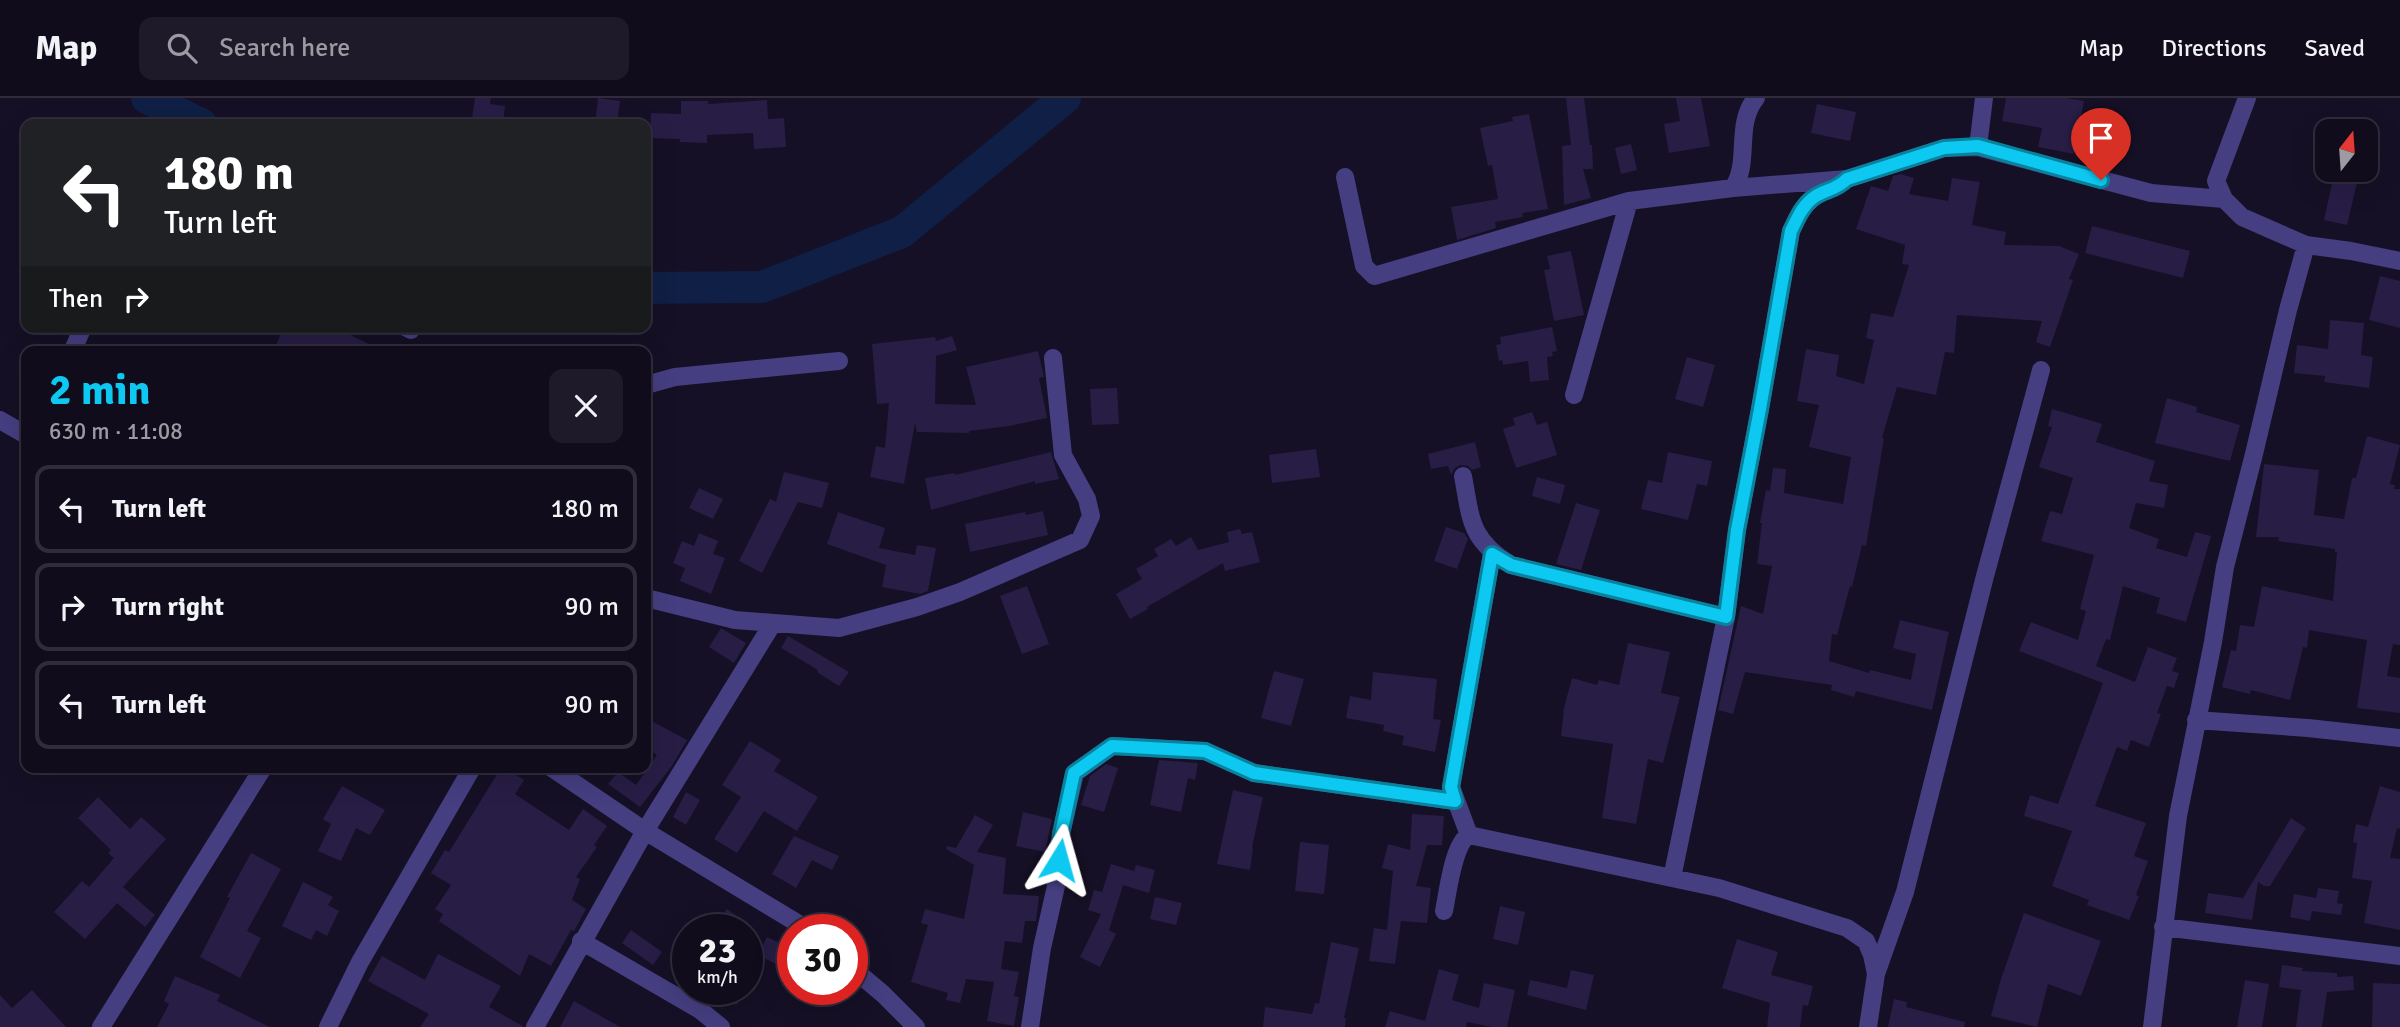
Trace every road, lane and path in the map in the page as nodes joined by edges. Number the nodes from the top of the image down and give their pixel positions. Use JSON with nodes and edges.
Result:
{"nodes":[{"id":1,"x":1756,"y":98,"type":"edge"},
{"id":2,"x":1984,"y":98,"type":"edge"},
{"id":3,"x":2247,"y":98,"type":"edge"},
{"id":4,"x":1978,"y":146,"type":"junction"},
{"id":5,"x":1345,"y":177,"type":"dead end"},
{"id":6,"x":1847,"y":179,"type":"junction"},
{"id":7,"x":1733,"y":188,"type":"junction"},
{"id":8,"x":2224,"y":199,"type":"junction"},
{"id":9,"x":1629,"y":201,"type":"junction"},
{"id":10,"x":2306,"y":245,"type":"junction"},
{"id":11,"x":2400,"y":261,"type":"edge"},
{"id":12,"x":1053,"y":358,"type":"dead end"},
{"id":13,"x":839,"y":362,"type":"dead end"},
{"id":14,"x":2041,"y":370,"type":"dead end"},
{"id":15,"x":651,"y":384,"type":"edge"},
{"id":16,"x":1574,"y":395,"type":"dead end"},
{"id":17,"x":0,"y":420,"type":"edge"},
{"id":18,"x":21,"y":432,"type":"edge"},
{"id":19,"x":1463,"y":476,"type":"dead end"},
{"id":20,"x":1492,"y":554,"type":"junction"},
{"id":21,"x":651,"y":599,"type":"edge"},
{"id":22,"x":1726,"y":617,"type":"junction"},
{"id":23,"x":773,"y":623,"type":"junction"},
{"id":24,"x":2196,"y":720,"type":"junction"},
{"id":25,"x":2400,"y":738,"type":"edge"},
{"id":26,"x":260,"y":773,"type":"edge"},
{"id":27,"x":469,"y":773,"type":"edge"},
{"id":28,"x":559,"y":773,"type":"edge"},
{"id":29,"x":1455,"y":801,"type":"junction"},
{"id":30,"x":645,"y":831,"type":"junction"},
{"id":31,"x":1469,"y":835,"type":"junction"},
{"id":32,"x":1672,"y":878,"type":"junction"},
{"id":33,"x":1444,"y":911,"type":"dead end"},
{"id":34,"x":782,"y":914,"type":"edge"},
{"id":35,"x":2164,"y":927,"type":"junction"},
{"id":36,"x":581,"y":941,"type":"junction"},
{"id":37,"x":2400,"y":956,"type":"edge"},
{"id":38,"x":1876,"y":974,"type":"junction"},
{"id":39,"x":868,"y":981,"type":"edge"},
{"id":40,"x":101,"y":1027,"type":"edge"},
{"id":41,"x":328,"y":1027,"type":"edge"},
{"id":42,"x":535,"y":1027,"type":"edge"},
{"id":43,"x":721,"y":1027,"type":"edge"},
{"id":44,"x":916,"y":1027,"type":"edge"},
{"id":45,"x":1030,"y":1027,"type":"edge"},
{"id":46,"x":1868,"y":1027,"type":"edge"},
{"id":47,"x":2152,"y":1027,"type":"edge"}],
"edges":[{"from":1,"to":7,"type":"street"},
{"from":2,"to":4,"type":"street"},
{"from":3,"to":8,"type":"street"},
{"from":4,"to":6,"type":"street"},
{"from":4,"to":8,"type":"street"},
{"from":5,"to":9,"type":"street"},
{"from":6,"to":7,"type":"street"},
{"from":6,"to":22,"type":"street"},
{"from":7,"to":9,"type":"street"},
{"from":8,"to":10,"type":"street"},
{"from":9,"to":16,"type":"street"},
{"from":10,"to":11,"type":"street"},
{"from":10,"to":24,"type":"street"},
{"from":12,"to":23,"type":"street"},
{"from":13,"to":15,"type":"street"},
{"from":14,"to":38,"type":"street"},
{"from":17,"to":18,"type":"street"},
{"from":19,"to":20,"type":"street"},
{"from":20,"to":22,"type":"street"},
{"from":20,"to":29,"type":"street"},
{"from":21,"to":23,"type":"street"},
{"from":22,"to":32,"type":"street"},
{"from":23,"to":30,"type":"street"},
{"from":24,"to":25,"type":"street"},
{"from":24,"to":35,"type":"street"},
{"from":26,"to":40,"type":"street"},
{"from":27,"to":41,"type":"street"},
{"from":28,"to":30,"type":"street"},
{"from":29,"to":31,"type":"street"},
{"from":29,"to":45,"type":"street"},
{"from":30,"to":34,"type":"street"},
{"from":30,"to":36,"type":"street"},
{"from":31,"to":32,"type":"street"},
{"from":31,"to":33,"type":"street"},
{"from":32,"to":38,"type":"street"},
{"from":35,"to":37,"type":"street"},
{"from":35,"to":47,"type":"street"},
{"from":36,"to":42,"type":"street"},
{"from":36,"to":43,"type":"street"},
{"from":38,"to":46,"type":"street"},
{"from":39,"to":44,"type":"street"}]}
